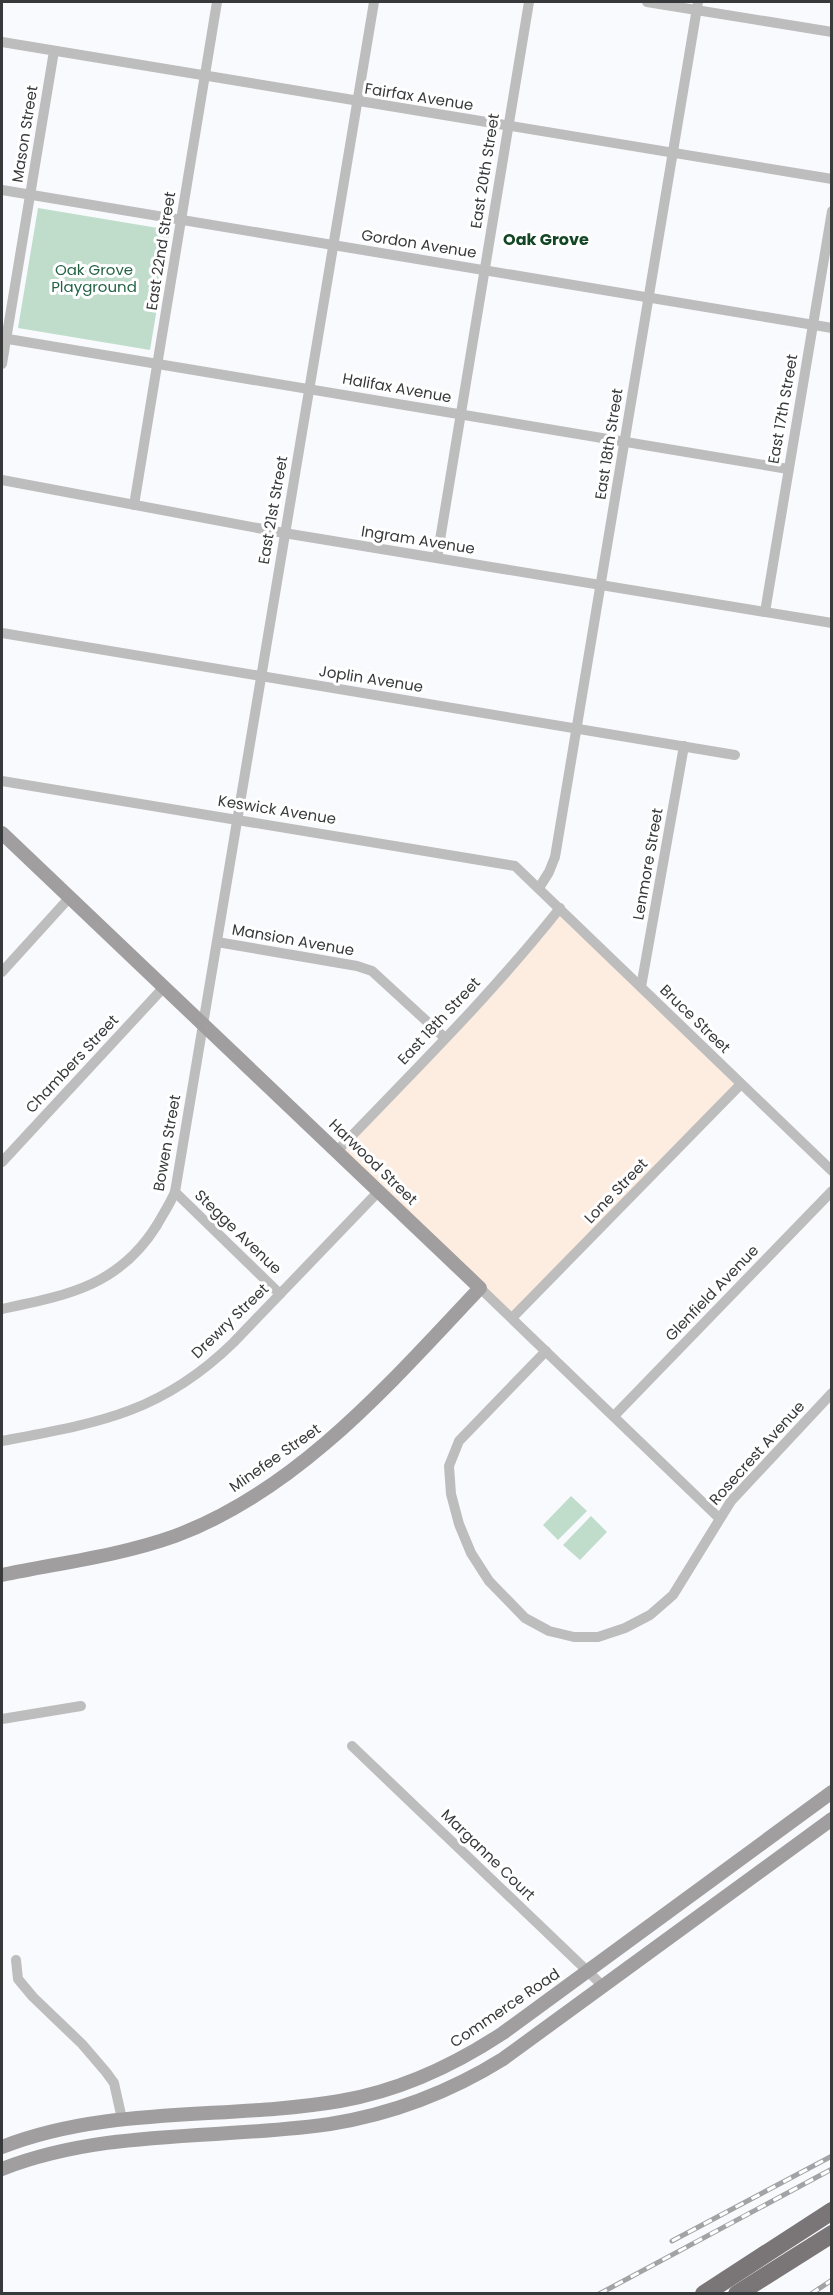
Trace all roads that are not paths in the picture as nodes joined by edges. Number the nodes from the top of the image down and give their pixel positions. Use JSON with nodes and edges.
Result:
{"nodes":[{"id":1,"x":217,"y":2,"type":"edge"},
{"id":2,"x":374,"y":2,"type":"edge"},
{"id":3,"x":529,"y":2,"type":"edge"},
{"id":4,"x":647,"y":2,"type":"edge"},
{"id":5,"x":697,"y":6,"type":"edge"},
{"id":6,"x":831,"y":32,"type":"edge"},
{"id":7,"x":2,"y":42,"type":"edge"},
{"id":8,"x":54,"y":51,"type":"junction"},
{"id":9,"x":205,"y":76,"type":"junction"},
{"id":10,"x":356,"y":101,"type":"junction"},
{"id":11,"x":508,"y":126,"type":"junction"},
{"id":12,"x":673,"y":153,"type":"junction"},
{"id":13,"x":831,"y":179,"type":"edge"},
{"id":14,"x":2,"y":190,"type":"edge"},
{"id":15,"x":30,"y":194,"type":"junction"},
{"id":16,"x":831,"y":211,"type":"edge"},
{"id":17,"x":181,"y":220,"type":"junction"},
{"id":18,"x":333,"y":245,"type":"junction"},
{"id":19,"x":484,"y":270,"type":"junction"},
{"id":20,"x":648,"y":298,"type":"junction"},
{"id":21,"x":812,"y":325,"type":"junction"},
{"id":22,"x":831,"y":328,"type":"edge"},
{"id":23,"x":4,"y":338,"type":"edge"},
{"id":24,"x":2,"y":364,"type":"edge"},
{"id":25,"x":157,"y":364,"type":"junction"},
{"id":26,"x":309,"y":389,"type":"junction"},
{"id":27,"x":460,"y":414,"type":"junction"},
{"id":28,"x":624,"y":442,"type":"junction"},
{"id":29,"x":788,"y":469,"type":"junction"},
{"id":30,"x":2,"y":480,"type":"edge"},
{"id":31,"x":134,"y":505,"type":"junction"},
{"id":32,"x":284,"y":533,"type":"junction"},
{"id":33,"x":436,"y":558,"type":"junction"},
{"id":34,"x":600,"y":585,"type":"junction"},
{"id":35,"x":765,"y":612,"type":"junction"},
{"id":36,"x":831,"y":623,"type":"edge"},
{"id":37,"x":2,"y":633,"type":"edge"},
{"id":38,"x":261,"y":676,"type":"junction"},
{"id":39,"x":577,"y":728,"type":"junction"},
{"id":40,"x":684,"y":746,"type":"junction"},
{"id":41,"x":735,"y":756,"type":"dead end"},
{"id":42,"x":2,"y":781,"type":"edge"},
{"id":43,"x":237,"y":819,"type":"junction"},
{"id":44,"x":2,"y":833,"type":"edge"},
{"id":45,"x":539,"y":888,"type":"junction"},
{"id":46,"x":70,"y":897,"type":"junction"},
{"id":47,"x":560,"y":908,"type":"junction"},
{"id":48,"x":217,"y":942,"type":"junction"},
{"id":49,"x":2,"y":972,"type":"edge"},
{"id":50,"x":165,"y":986,"type":"junction"},
{"id":51,"x":641,"y":987,"type":"junction"},
{"id":52,"x":203,"y":1023,"type":"junction"},
{"id":53,"x":445,"y":1038,"type":"junction"},
{"id":54,"x":741,"y":1084,"type":"junction"},
{"id":55,"x":337,"y":1150,"type":"junction"},
{"id":56,"x":2,"y":1162,"type":"edge"},
{"id":57,"x":831,"y":1171,"type":"edge"},
{"id":58,"x":379,"y":1191,"type":"junction"},
{"id":59,"x":831,"y":1191,"type":"edge"},
{"id":60,"x":175,"y":1192,"type":"junction"},
{"id":61,"x":480,"y":1288,"type":"junction"},
{"id":62,"x":280,"y":1294,"type":"junction"},
{"id":63,"x":2,"y":1309,"type":"edge"},
{"id":64,"x":513,"y":1318,"type":"junction"},
{"id":65,"x":546,"y":1351,"type":"junction"},
{"id":66,"x":831,"y":1393,"type":"edge"},
{"id":67,"x":614,"y":1416,"type":"junction"},
{"id":68,"x":2,"y":1441,"type":"edge"},
{"id":69,"x":719,"y":1518,"type":"junction"},
{"id":70,"x":2,"y":1575,"type":"edge"},
{"id":71,"x":81,"y":1706,"type":"dead end"},
{"id":72,"x":2,"y":1719,"type":"edge"},
{"id":73,"x":352,"y":1746,"type":"dead end"},
{"id":74,"x":831,"y":1792,"type":"edge"},
{"id":75,"x":831,"y":1819,"type":"edge"},
{"id":76,"x":16,"y":1960,"type":"dead end"},
{"id":77,"x":588,"y":1971,"type":"junction"},
{"id":78,"x":603,"y":1986,"type":"junction"},
{"id":79,"x":122,"y":2119,"type":"junction"},
{"id":80,"x":2,"y":2147,"type":"edge"},
{"id":81,"x":2,"y":2169,"type":"edge"},
{"id":82,"x":831,"y":2211,"type":"edge"},
{"id":83,"x":831,"y":2234,"type":"edge"},
{"id":84,"x":704,"y":2294,"type":"edge"},
{"id":85,"x":737,"y":2294,"type":"edge"}],
"edges":[{"from":1,"to":9,"type":"street","name":"East 22nd Street"},
{"from":2,"to":10,"type":"street","name":"East 21st Street"},
{"from":3,"to":11,"type":"street","name":"East 20th Street"},
{"from":4,"to":5,"type":"street"},
{"from":5,"to":6,"type":"street"},
{"from":5,"to":12,"type":"street","name":"East 18th Street"},
{"from":7,"to":8,"type":"street","name":"Fairfax Avenue"},
{"from":8,"to":9,"type":"street","name":"Fairfax Avenue"},
{"from":8,"to":15,"type":"street","name":"Mason Street"},
{"from":9,"to":10,"type":"street","name":"Fairfax Avenue"},
{"from":9,"to":17,"type":"street","name":"East 22nd Street"},
{"from":10,"to":11,"type":"street","name":"Fairfax Avenue"},
{"from":10,"to":18,"type":"street","name":"East 21st Street"},
{"from":11,"to":12,"type":"street","name":"Fairfax Avenue"},
{"from":11,"to":19,"type":"street","name":"East 20th Street"},
{"from":12,"to":13,"type":"street","name":"Fairfax Avenue"},
{"from":12,"to":20,"type":"street","name":"East 18th Street"},
{"from":14,"to":15,"type":"street","name":"Gordon Avenue"},
{"from":15,"to":17,"type":"street","name":"Gordon Avenue"},
{"from":15,"to":23,"type":"street","name":"Mason Street"},
{"from":16,"to":21,"type":"street","name":"East 17th Street"},
{"from":17,"to":18,"type":"street","name":"Gordon Avenue"},
{"from":17,"to":25,"type":"street","name":"East 22nd Street"},
{"from":18,"to":19,"type":"street","name":"Gordon Avenue"},
{"from":18,"to":26,"type":"street","name":"East 21st Street"},
{"from":19,"to":20,"type":"street","name":"Gordon Avenue"},
{"from":19,"to":27,"type":"street","name":"East 20th Street"},
{"from":20,"to":21,"type":"street","name":"Gordon Avenue"},
{"from":20,"to":28,"type":"street","name":"East 18th Street"},
{"from":21,"to":22,"type":"street","name":"Gordon Avenue"},
{"from":21,"to":29,"type":"street","name":"East 17th Street"},
{"from":23,"to":24,"type":"street","name":"Mason Street"},
{"from":23,"to":25,"type":"street","name":"Halifax Avenue"},
{"from":25,"to":26,"type":"street","name":"Halifax Avenue"},
{"from":25,"to":31,"type":"street","name":"East 22nd Street"},
{"from":26,"to":27,"type":"street","name":"Halifax Avenue"},
{"from":26,"to":32,"type":"street","name":"East 21st Street"},
{"from":27,"to":28,"type":"street","name":"Halifax Avenue"},
{"from":27,"to":33,"type":"street","name":"East 20th Street"},
{"from":28,"to":29,"type":"street","name":"Halifax Avenue"},
{"from":28,"to":34,"type":"street","name":"East 18th Street"},
{"from":29,"to":35,"type":"street","name":"East 17th Street"},
{"from":30,"to":31,"type":"street","name":"Ingram Avenue"},
{"from":31,"to":32,"type":"street","name":"Ingram Avenue"},
{"from":32,"to":33,"type":"street","name":"Ingram Avenue"},
{"from":32,"to":38,"type":"street","name":"East 21st Street"},
{"from":33,"to":34,"type":"street","name":"Ingram Avenue"},
{"from":34,"to":35,"type":"street","name":"Ingram Avenue"},
{"from":34,"to":39,"type":"street","name":"East 18th Street"},
{"from":35,"to":36,"type":"street","name":"Ingram Avenue"},
{"from":37,"to":38,"type":"street","name":"Joplin Avenue"},
{"from":38,"to":39,"type":"street","name":"Joplin Avenue"},
{"from":38,"to":43,"type":"street","name":"East 21st Street"},
{"from":39,"to":40,"type":"street","name":"Joplin Avenue"},
{"from":39,"to":45,"type":"street","name":"East 18th Street"},
{"from":40,"to":41,"type":"street","name":"Joplin Avenue"},
{"from":40,"to":51,"type":"street","name":"Lenmore Street"},
{"from":42,"to":43,"type":"street","name":"Keswick Avenue"},
{"from":43,"to":45,"type":"street","name":"Keswick Avenue"},
{"from":43,"to":48,"type":"street","name":"East 21st Street"},
{"from":44,"to":46,"type":"main road","name":"Harwood Street"},
{"from":45,"to":47,"type":"street","name":"Bruce Street"},
{"from":46,"to":49,"type":"street"},
{"from":46,"to":50,"type":"main road","name":"Harwood Street"},
{"from":47,"to":51,"type":"street","name":"Bruce Street"},
{"from":47,"to":53,"type":"street","name":"East 18th Street"},
{"from":48,"to":52,"type":"street","name":"East 21st Street"},
{"from":48,"to":53,"type":"street","name":"Mansion Avenue"},
{"from":50,"to":52,"type":"main road","name":"Harwood Street"},
{"from":50,"to":56,"type":"street","name":"Chambers Street"},
{"from":51,"to":54,"type":"street","name":"Bruce Street"},
{"from":52,"to":55,"type":"main road","name":"Harwood Street"},
{"from":52,"to":60,"type":"street","name":"Bowen Street"},
{"from":53,"to":55,"type":"street","name":"East 18th Street"},
{"from":54,"to":57,"type":"street","name":"Bruce Street"},
{"from":54,"to":64,"type":"street","name":"Lone Street"},
{"from":55,"to":58,"type":"main road","name":"Harwood Street"},
{"from":58,"to":61,"type":"main road","name":"Harwood Street"},
{"from":58,"to":62,"type":"street","name":"Drewry Street"},
{"from":59,"to":67,"type":"street","name":"Glenfield Avenue"},
{"from":60,"to":62,"type":"street","name":"Stegge Avenue"},
{"from":60,"to":63,"type":"street","name":"Bowen Street"},
{"from":61,"to":64,"type":"street","name":"Harwood Street"},
{"from":61,"to":70,"type":"main road","name":"Minefee Street"},
{"from":62,"to":68,"type":"street","name":"Drewry Street"},
{"from":64,"to":65,"type":"street","name":"Harwood Street"},
{"from":65,"to":67,"type":"street","name":"Harwood Street"},
{"from":65,"to":69,"type":"street","name":"Rosecrest Avenue"},
{"from":66,"to":69,"type":"street","name":"Rosecrest Avenue"},
{"from":67,"to":69,"type":"street","name":"Harwood Street"},
{"from":71,"to":72,"type":"street"},
{"from":73,"to":77,"type":"street","name":"Marganne Court"},
{"from":74,"to":77,"type":"main road","name":"Commerce Road"},
{"from":75,"to":78,"type":"main road"},
{"from":76,"to":79,"type":"street"},
{"from":77,"to":78,"type":"street","name":"Marganne Court"},
{"from":77,"to":79,"type":"main road","name":"Commerce Road"},
{"from":78,"to":81,"type":"main road"},
{"from":79,"to":80,"type":"main road","name":"Commerce Road"},
{"from":82,"to":84,"type":"highway"},
{"from":83,"to":85,"type":"highway"}]}
